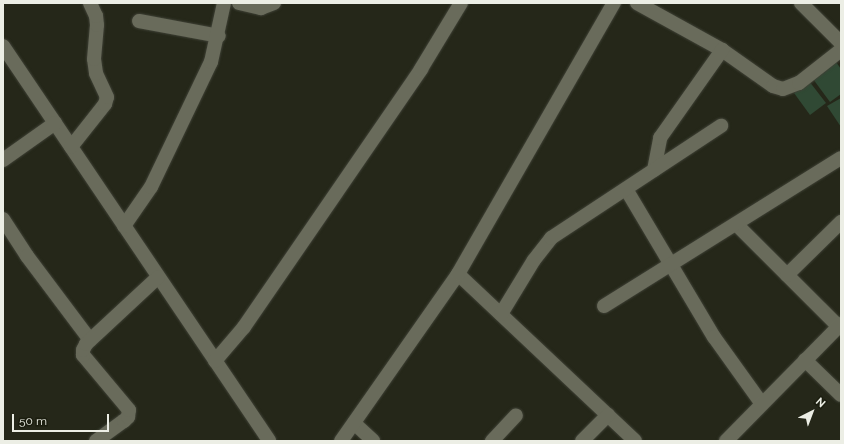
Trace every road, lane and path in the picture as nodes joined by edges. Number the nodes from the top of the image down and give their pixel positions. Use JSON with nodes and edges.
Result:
{"nodes":[{"id":1,"x":90,"y":3,"type":"edge"},
{"id":2,"x":224,"y":3,"type":"edge"},
{"id":3,"x":239,"y":3,"type":"edge"},
{"id":4,"x":274,"y":3,"type":"edge"},
{"id":5,"x":461,"y":3,"type":"edge"},
{"id":6,"x":614,"y":3,"type":"edge"},
{"id":7,"x":637,"y":3,"type":"edge"},
{"id":8,"x":801,"y":3,"type":"edge"},
{"id":9,"x":139,"y":21,"type":"dead end"},
{"id":10,"x":219,"y":36,"type":"junction"},
{"id":11,"x":841,"y":43,"type":"edge"},
{"id":12,"x":3,"y":46,"type":"edge"},
{"id":13,"x":722,"y":50,"type":"junction"},
{"id":14,"x":841,"y":50,"type":"edge"},
{"id":15,"x":55,"y":123,"type":"junction"},
{"id":16,"x":721,"y":126,"type":"dead end"},
{"id":17,"x":71,"y":147,"type":"junction"},
{"id":18,"x":841,"y":158,"type":"edge"},
{"id":19,"x":3,"y":160,"type":"edge"},
{"id":20,"x":654,"y":170,"type":"junction"},
{"id":21,"x":626,"y":189,"type":"junction"},
{"id":22,"x":3,"y":219,"type":"edge"},
{"id":23,"x":841,"y":222,"type":"edge"},
{"id":24,"x":736,"y":224,"type":"junction"},
{"id":25,"x":124,"y":226,"type":"junction"},
{"id":26,"x":669,"y":264,"type":"junction"},
{"id":27,"x":458,"y":274,"type":"junction"},
{"id":28,"x":787,"y":275,"type":"junction"},
{"id":29,"x":158,"y":277,"type":"junction"},
{"id":30,"x":604,"y":306,"type":"dead end"},
{"id":31,"x":501,"y":314,"type":"junction"},
{"id":32,"x":840,"y":325,"type":"edge"},
{"id":33,"x":90,"y":340,"type":"junction"},
{"id":34,"x":805,"y":360,"type":"junction"},
{"id":35,"x":215,"y":361,"type":"junction"},
{"id":36,"x":841,"y":396,"type":"edge"},
{"id":37,"x":762,"y":404,"type":"junction"},
{"id":38,"x":516,"y":415,"type":"dead end"},
{"id":39,"x":608,"y":415,"type":"junction"},
{"id":40,"x":354,"y":423,"type":"junction"},
{"id":41,"x":267,"y":440,"type":"edge"},
{"id":42,"x":96,"y":441,"type":"edge"},
{"id":43,"x":341,"y":441,"type":"edge"},
{"id":44,"x":373,"y":441,"type":"edge"},
{"id":45,"x":492,"y":441,"type":"edge"},
{"id":46,"x":582,"y":441,"type":"edge"},
{"id":47,"x":635,"y":441,"type":"edge"},
{"id":48,"x":726,"y":441,"type":"edge"}],
"edges":[{"from":1,"to":17,"type":"street"},
{"from":2,"to":10,"type":"street"},
{"from":3,"to":4,"type":"street"},
{"from":5,"to":35,"type":"street"},
{"from":6,"to":27,"type":"street"},
{"from":7,"to":13,"type":"street"},
{"from":8,"to":11,"type":"street"},
{"from":9,"to":10,"type":"street"},
{"from":10,"to":25,"type":"street"},
{"from":12,"to":15,"type":"street"},
{"from":13,"to":14,"type":"street"},
{"from":13,"to":20,"type":"street"},
{"from":15,"to":17,"type":"street"},
{"from":15,"to":19,"type":"street"},
{"from":16,"to":20,"type":"street"},
{"from":17,"to":25,"type":"street"},
{"from":18,"to":24,"type":"street"},
{"from":20,"to":21,"type":"street"},
{"from":21,"to":26,"type":"street"},
{"from":21,"to":31,"type":"street"},
{"from":22,"to":33,"type":"street"},
{"from":23,"to":28,"type":"street"},
{"from":24,"to":26,"type":"street"},
{"from":24,"to":28,"type":"street"},
{"from":25,"to":29,"type":"street"},
{"from":26,"to":30,"type":"street"},
{"from":26,"to":37,"type":"street"},
{"from":27,"to":31,"type":"street"},
{"from":27,"to":40,"type":"street"},
{"from":28,"to":32,"type":"street"},
{"from":29,"to":33,"type":"street"},
{"from":29,"to":35,"type":"street"},
{"from":31,"to":39,"type":"street"},
{"from":32,"to":34,"type":"street"},
{"from":33,"to":42,"type":"street"},
{"from":34,"to":36,"type":"street"},
{"from":34,"to":37,"type":"street"},
{"from":35,"to":41,"type":"street"},
{"from":37,"to":48,"type":"street"},
{"from":38,"to":45,"type":"street"},
{"from":39,"to":46,"type":"street"},
{"from":39,"to":47,"type":"street"},
{"from":40,"to":43,"type":"street"},
{"from":40,"to":44,"type":"street"}]}
